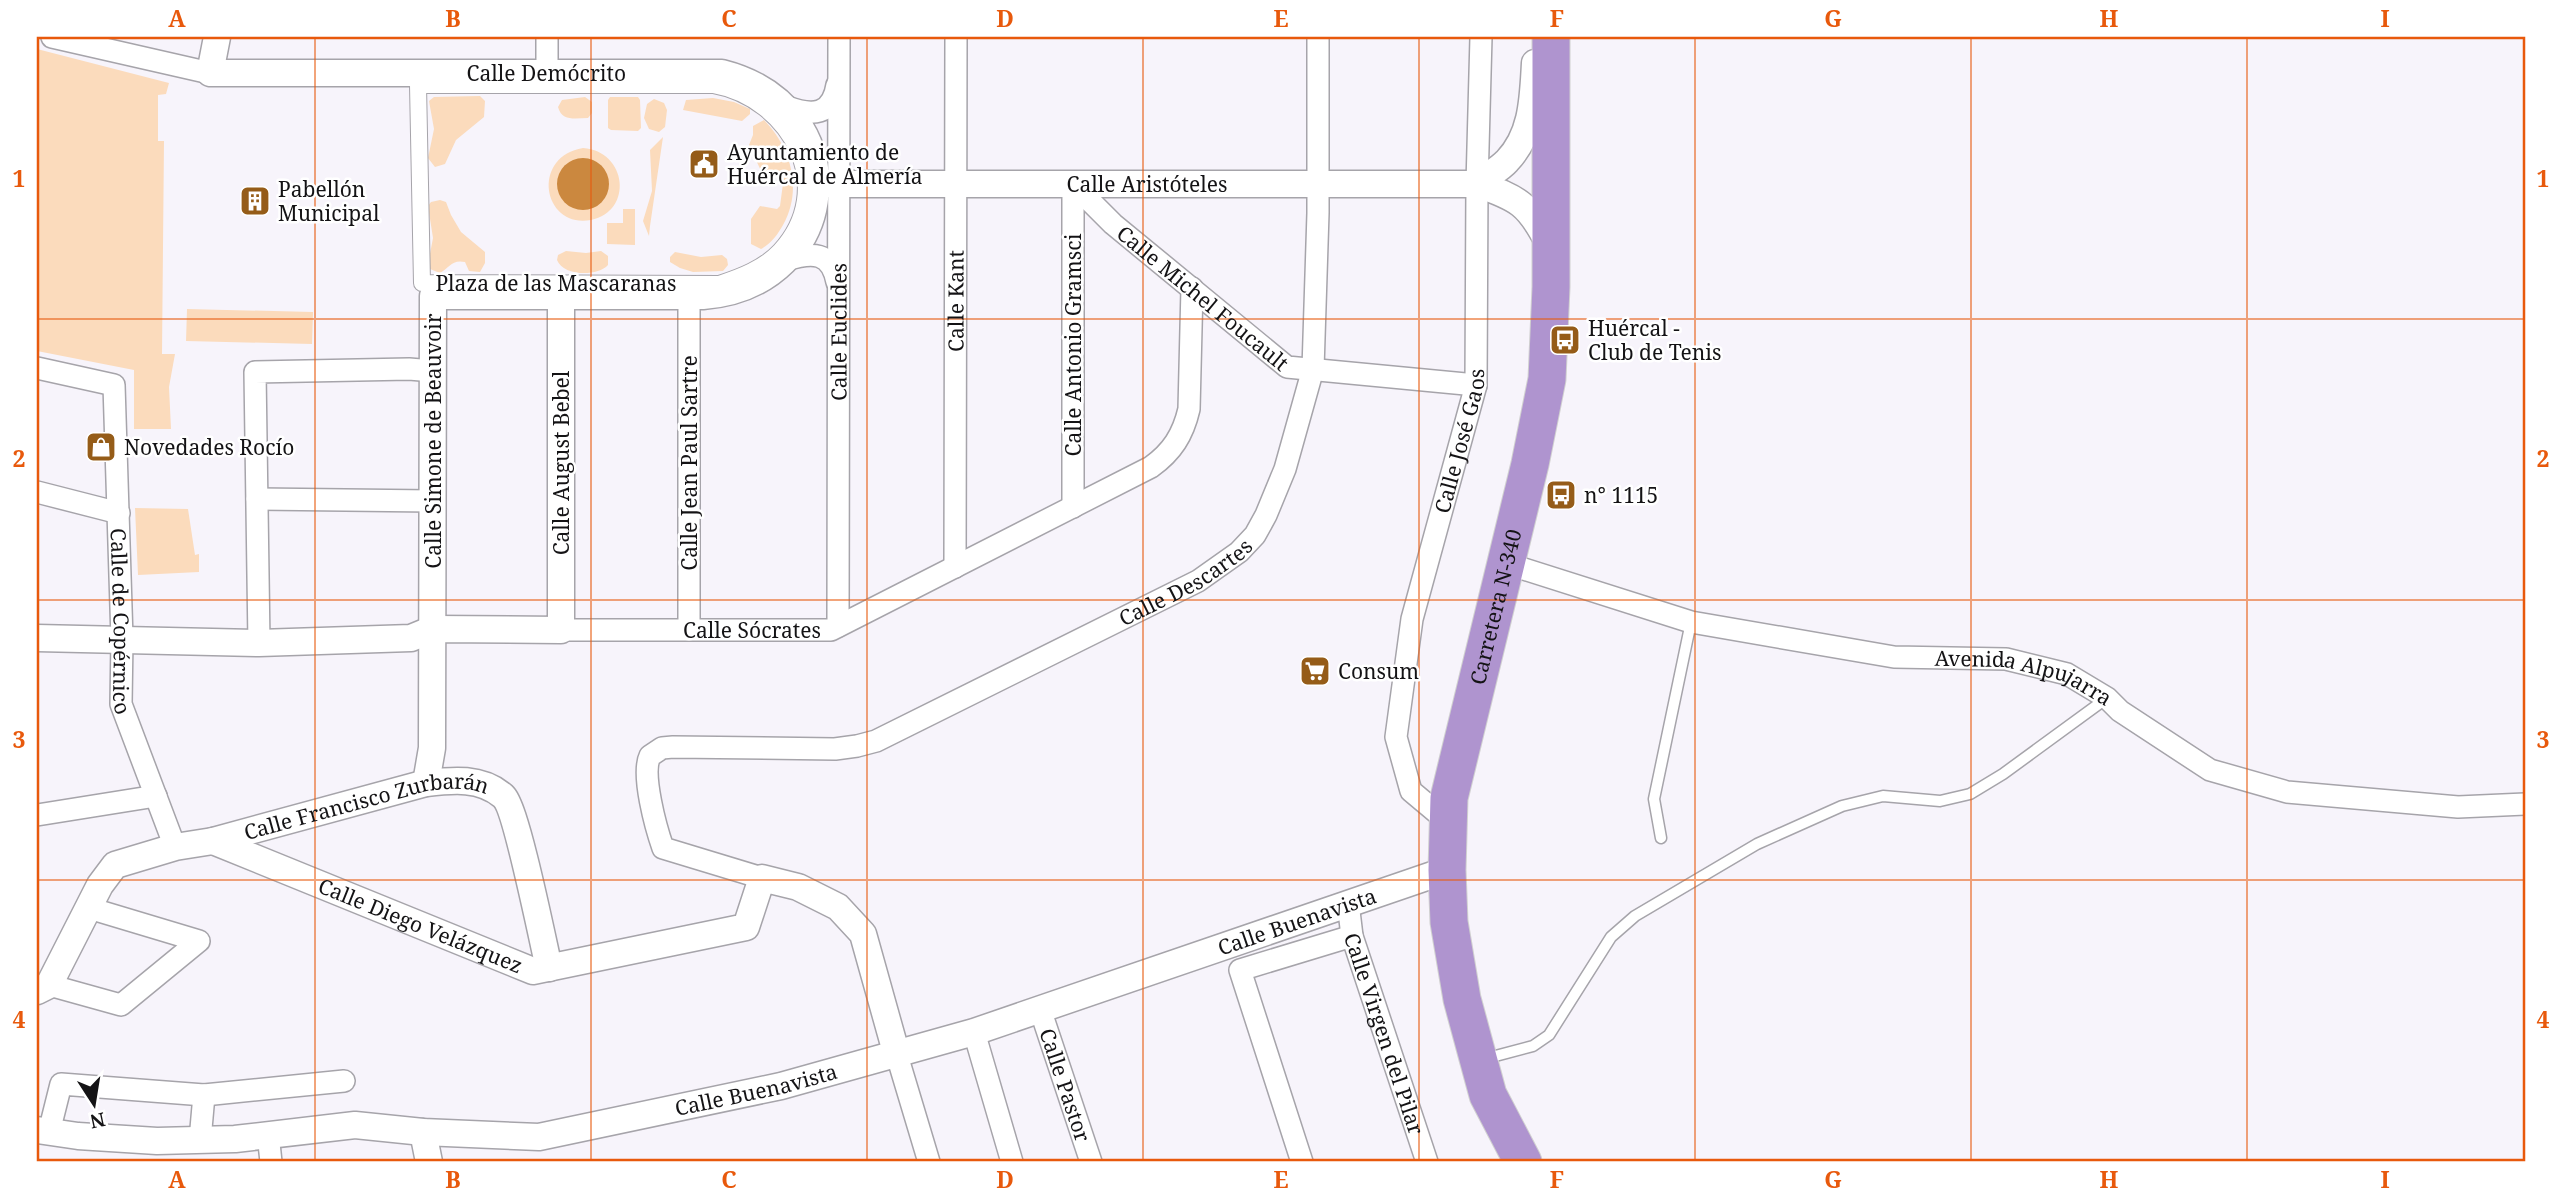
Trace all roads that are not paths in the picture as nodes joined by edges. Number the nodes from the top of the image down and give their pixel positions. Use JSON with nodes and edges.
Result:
{"nodes":[{"id":1,"x":52,"y":37,"type":"edge"},
{"id":2,"x":217,"y":37,"type":"edge"},
{"id":3,"x":547,"y":37,"type":"edge"},
{"id":4,"x":839,"y":37,"type":"edge"},
{"id":5,"x":956,"y":37,"type":"edge"},
{"id":6,"x":1318,"y":37,"type":"edge"},
{"id":7,"x":1481,"y":37,"type":"edge"},
{"id":8,"x":1539,"y":37,"type":"edge"},
{"id":9,"x":1551,"y":37,"type":"edge"},
{"id":10,"x":547,"y":71,"type":"junction"},
{"id":11,"x":210,"y":73,"type":"junction"},
{"id":12,"x":839,"y":78,"type":"junction"},
{"id":13,"x":787,"y":107,"type":"junction"},
{"id":14,"x":827,"y":184,"type":"junction"},
{"id":15,"x":956,"y":184,"type":"junction"},
{"id":16,"x":1073,"y":184,"type":"junction"},
{"id":17,"x":1318,"y":184,"type":"junction"},
{"id":18,"x":1477,"y":184,"type":"junction"},
{"id":19,"x":799,"y":222,"type":"joint"},
{"id":20,"x":1551,"y":248,"type":"junction"},
{"id":21,"x":786,"y":260,"type":"junction"},
{"id":22,"x":838,"y":288,"type":"junction"},
{"id":23,"x":1192,"y":288,"type":"junction"},
{"id":24,"x":561,"y":296,"type":"junction"},
{"id":25,"x":689,"y":296,"type":"junction"},
{"id":26,"x":37,"y":368,"type":"edge"},
{"id":27,"x":1313,"y":369,"type":"junction"},
{"id":28,"x":433,"y":372,"type":"junction"},
{"id":29,"x":1476,"y":385,"type":"junction"},
{"id":30,"x":37,"y":492,"type":"edge"},
{"id":31,"x":257,"y":499,"type":"junction"},
{"id":32,"x":433,"y":501,"type":"junction"},
{"id":33,"x":1073,"y":507,"type":"junction"},
{"id":34,"x":119,"y":513,"type":"junction"},
{"id":35,"x":1505,"y":563,"type":"junction"},
{"id":36,"x":955,"y":567,"type":"junction"},
{"id":37,"x":1691,"y":622,"type":"junction"},
{"id":38,"x":838,"y":626,"type":"junction"},
{"id":39,"x":433,"y":629,"type":"junction"},
{"id":40,"x":561,"y":630,"type":"junction"},
{"id":41,"x":689,"y":630,"type":"junction"},
{"id":42,"x":37,"y":638,"type":"edge"},
{"id":43,"x":122,"y":639,"type":"junction"},
{"id":44,"x":259,"y":643,"type":"junction"},
{"id":45,"x":2107,"y":698,"type":"junction"},
{"id":46,"x":426,"y":783,"type":"junction"},
{"id":47,"x":156,"y":796,"type":"junction"},
{"id":48,"x":2525,"y":804,"type":"edge"},
{"id":49,"x":37,"y":816,"type":"edge"},
{"id":50,"x":1448,"y":822,"type":"junction"},
{"id":51,"x":1661,"y":838,"type":"dead end"},
{"id":52,"x":213,"y":841,"type":"junction"},
{"id":53,"x":175,"y":847,"type":"junction"},
{"id":54,"x":1447,"y":870,"type":"junction"},
{"id":55,"x":762,"y":878,"type":"junction"},
{"id":56,"x":1348,"y":903,"type":"junction"},
{"id":57,"x":89,"y":908,"type":"junction"},
{"id":58,"x":1352,"y":936,"type":"junction"},
{"id":59,"x":549,"y":968,"type":"junction"},
{"id":60,"x":43,"y":988,"type":"edge"},
{"id":61,"x":1040,"y":1009,"type":"junction"},
{"id":62,"x":974,"y":1032,"type":"junction"},
{"id":63,"x":896,"y":1052,"type":"junction"},
{"id":64,"x":1479,"y":1061,"type":"junction"},
{"id":65,"x":344,"y":1081,"type":"dead end"},
{"id":66,"x":204,"y":1095,"type":"junction"},
{"id":67,"x":1504,"y":1127,"type":"junction"},
{"id":68,"x":43,"y":1131,"type":"edge"},
{"id":69,"x":423,"y":1132,"type":"junction"},
{"id":70,"x":268,"y":1135,"type":"junction"},
{"id":71,"x":200,"y":1140,"type":"junction"},
{"id":72,"x":271,"y":1162,"type":"edge"},
{"id":73,"x":429,"y":1162,"type":"edge"},
{"id":74,"x":929,"y":1162,"type":"edge"},
{"id":75,"x":1012,"y":1162,"type":"edge"},
{"id":76,"x":1091,"y":1162,"type":"edge"},
{"id":77,"x":1302,"y":1162,"type":"edge"},
{"id":78,"x":1427,"y":1162,"type":"edge"},
{"id":79,"x":1523,"y":1162,"type":"edge"},
{"id":80,"x":1534,"y":1162,"type":"edge"}],
"edges":[{"from":1,"to":11,"type":"street"},
{"from":2,"to":11,"type":"street"},
{"from":3,"to":10,"type":"street"},
{"from":4,"to":12,"type":"street","name":"Calle Euclides"},
{"from":5,"to":15,"type":"street","name":"Calle Kant"},
{"from":6,"to":17,"type":"street","name":"Calle Descartes"},
{"from":7,"to":18,"type":"street","name":"Calle José Gaos"},
{"from":8,"to":18,"type":"street"},
{"from":9,"to":20,"type":"highway","name":"Carretera N-340"},
{"from":10,"to":11,"type":"street","name":"Calle Demócrito"},
{"from":10,"to":13,"type":"street","name":"Calle Demócrito"},
{"from":12,"to":13,"type":"street"},
{"from":12,"to":14,"type":"street","name":"Calle Euclides"},
{"from":13,"to":14,"type":"street","name":"Calle Demócrito"},
{"from":14,"to":15,"type":"street","name":"Calle Aristóteles"},
{"from":14,"to":21,"type":"street","name":"Calle Demócrito"},
{"from":14,"to":22,"type":"street","name":"Calle Euclides"},
{"from":15,"to":16,"type":"street","name":"Calle Aristóteles"},
{"from":15,"to":36,"type":"street","name":"Calle Kant"},
{"from":16,"to":17,"type":"street","name":"Calle Aristóteles"},
{"from":16,"to":23,"type":"street","name":"Calle Michel Foucault"},
{"from":16,"to":33,"type":"street","name":"Calle Antonio Gramsci"},
{"from":17,"to":18,"type":"street","name":"Calle Aristóteles"},
{"from":17,"to":27,"type":"street","name":"Calle Descartes"},
{"from":18,"to":20,"type":"street","name":"Calle Aristóteles"},
{"from":18,"to":29,"type":"street","name":"Calle José Gaos"},
{"from":19,"to":19,"type":"street","name":"Plaza de las Mascaranas"},
{"from":20,"to":35,"type":"highway","name":"Carretera N-340"},
{"from":21,"to":22,"type":"street"},
{"from":21,"to":25,"type":"street"},
{"from":22,"to":38,"type":"street","name":"Calle Euclides"},
{"from":23,"to":27,"type":"street","name":"Calle Michel Foucault"},
{"from":23,"to":33,"type":"street","name":"Calle Sócrates"},
{"from":24,"to":25,"type":"street"},
{"from":24,"to":28,"type":"street","name":"Calle Simone de Beauvoir"},
{"from":24,"to":40,"type":"street","name":"Calle August Bebel"},
{"from":25,"to":41,"type":"street","name":"Calle Jean Paul Sartre"},
{"from":26,"to":34,"type":"street","name":"Calle de Copérnico"},
{"from":27,"to":29,"type":"street","name":"Calle Michel Foucault"},
{"from":27,"to":55,"type":"street","name":"Calle Descartes"},
{"from":28,"to":31,"type":"street"},
{"from":28,"to":32,"type":"street","name":"Calle Simone de Beauvoir"},
{"from":29,"to":50,"type":"street","name":"Calle José Gaos"},
{"from":30,"to":34,"type":"street"},
{"from":31,"to":32,"type":"street"},
{"from":31,"to":44,"type":"street"},
{"from":32,"to":39,"type":"street","name":"Calle Simone de Beauvoir"},
{"from":33,"to":36,"type":"street","name":"Calle Sócrates"},
{"from":34,"to":43,"type":"street","name":"Calle de Copérnico"},
{"from":35,"to":37,"type":"street","name":"Avenida Alpujarra"},
{"from":35,"to":50,"type":"highway","name":"Carretera N-340"},
{"from":36,"to":38,"type":"street","name":"Calle Sócrates"},
{"from":37,"to":45,"type":"street","name":"Avenida Alpujarra"},
{"from":37,"to":51,"type":"lane"},
{"from":38,"to":41,"type":"street","name":"Calle Sócrates"},
{"from":39,"to":40,"type":"street","name":"Calle Sócrates"},
{"from":39,"to":44,"type":"street","name":"Calle Sócrates"},
{"from":39,"to":46,"type":"street","name":"Calle Simone de Beauvoir"},
{"from":40,"to":41,"type":"street","name":"Calle Sócrates"},
{"from":42,"to":43,"type":"street","name":"Calle Sócrates"},
{"from":43,"to":44,"type":"street","name":"Calle Sócrates"},
{"from":43,"to":47,"type":"street","name":"Calle de Copérnico"},
{"from":45,"to":48,"type":"street","name":"Avenida Alpujarra"},
{"from":45,"to":64,"type":"lane"},
{"from":46,"to":52,"type":"street","name":"Calle Francisco Zurbarán"},
{"from":46,"to":59,"type":"street","name":"Calle Francisco Zurbarán"},
{"from":47,"to":49,"type":"street"},
{"from":47,"to":53,"type":"street","name":"Calle de Copérnico"},
{"from":50,"to":54,"type":"highway","name":"Carretera N-340"},
{"from":52,"to":53,"type":"street","name":"Calle Francisco Zurbarán"},
{"from":52,"to":59,"type":"street","name":"Calle Diego Velázquez"},
{"from":53,"to":57,"type":"street","name":"Calle Francisco Zurbarán"},
{"from":54,"to":56,"type":"street","name":"Calle Buenavista"},
{"from":54,"to":64,"type":"highway","name":"Carretera N-340"},
{"from":55,"to":59,"type":"street","name":"Calle Diego Velázquez"},
{"from":55,"to":63,"type":"street"},
{"from":56,"to":58,"type":"street","name":"Calle Virgen del Pilar"},
{"from":56,"to":61,"type":"street","name":"Calle Buenavista"},
{"from":57,"to":60,"type":"street","name":"Calle Francisco Zurbarán"},
{"from":57,"to":60,"type":"street"},
{"from":58,"to":77,"type":"street"},
{"from":58,"to":78,"type":"street","name":"Calle Virgen del Pilar"},
{"from":61,"to":62,"type":"street","name":"Calle Buenavista"},
{"from":61,"to":76,"type":"street","name":"Calle Pastor"},
{"from":62,"to":63,"type":"street","name":"Calle Buenavista"},
{"from":62,"to":75,"type":"street"},
{"from":63,"to":69,"type":"street","name":"Calle Buenavista"},
{"from":63,"to":74,"type":"street"},
{"from":64,"to":67,"type":"highway","name":"Carretera N-340"},
{"from":65,"to":66,"type":"street"},
{"from":66,"to":68,"type":"street"},
{"from":66,"to":71,"type":"street"},
{"from":67,"to":79,"type":"highway","name":"Carretera N-340"},
{"from":67,"to":80,"type":"street"},
{"from":68,"to":71,"type":"street","name":"Calle Buenavista"},
{"from":69,"to":70,"type":"street","name":"Calle Buenavista"},
{"from":69,"to":73,"type":"street"},
{"from":70,"to":71,"type":"street","name":"Calle Buenavista"},
{"from":70,"to":72,"type":"street"}]}
